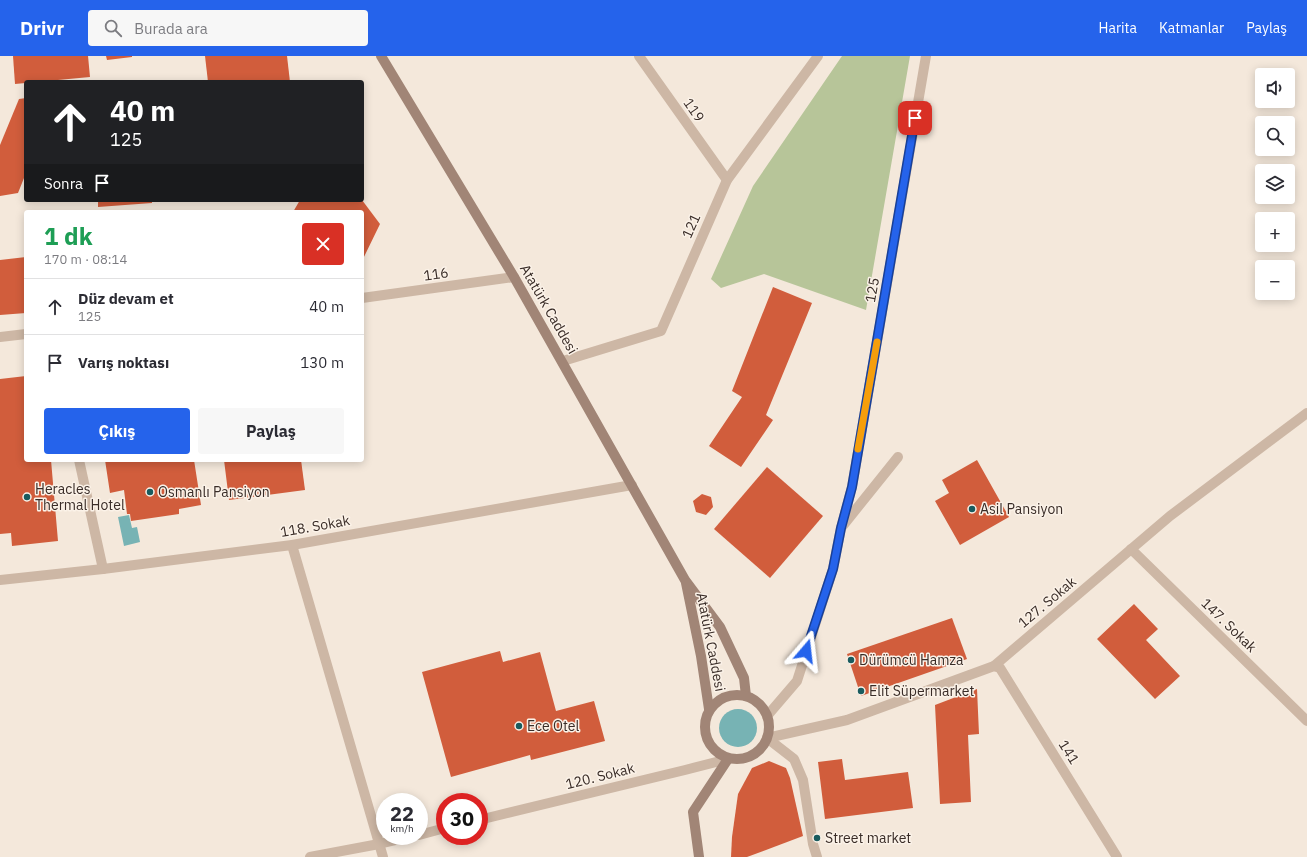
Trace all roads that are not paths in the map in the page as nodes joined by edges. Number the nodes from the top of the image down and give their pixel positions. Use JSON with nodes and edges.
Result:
{"nodes":[{"id":1,"x":381,"y":56,"type":"edge"},
{"id":2,"x":639,"y":56,"type":"edge"},
{"id":3,"x":818,"y":56,"type":"edge"},
{"id":4,"x":926,"y":56,"type":"edge"},
{"id":5,"x":727,"y":180,"type":"junction"},
{"id":6,"x":514,"y":277,"type":"junction"},
{"id":7,"x":364,"y":298,"type":"edge"},
{"id":8,"x":24,"y":334,"type":"edge"},
{"id":9,"x":0,"y":337,"type":"edge"},
{"id":10,"x":563,"y":361,"type":"junction"},
{"id":11,"x":1307,"y":414,"type":"edge"},
{"id":12,"x":898,"y":457,"type":"dead end"},
{"id":13,"x":79,"y":462,"type":"edge"},
{"id":14,"x":632,"y":485,"type":"junction"},
{"id":15,"x":841,"y":528,"type":"junction"},
{"id":16,"x":292,"y":545,"type":"junction"},
{"id":17,"x":1131,"y":549,"type":"junction"},
{"id":18,"x":103,"y":569,"type":"junction"},
{"id":19,"x":0,"y":580,"type":"edge"},
{"id":20,"x":686,"y":580,"type":"junction"},
{"id":21,"x":994,"y":666,"type":"junction"},
{"id":22,"x":746,"y":696,"type":"junction"},
{"id":23,"x":710,"y":709,"type":"junction"},
{"id":24,"x":767,"y":716,"type":"junction"},
{"id":25,"x":1307,"y":721,"type":"edge"},
{"id":26,"x":767,"y":738,"type":"junction"},
{"id":27,"x":728,"y":758,"type":"junction"},
{"id":28,"x":488,"y":818,"type":"edge"},
{"id":29,"x":376,"y":834,"type":"edge"},
{"id":30,"x":376,"y":845,"type":"edge"},
{"id":31,"x":379,"y":845,"type":"edge"},
{"id":32,"x":310,"y":857,"type":"edge"},
{"id":33,"x":383,"y":857,"type":"edge"},
{"id":34,"x":699,"y":857,"type":"edge"},
{"id":35,"x":817,"y":857,"type":"edge"},
{"id":36,"x":1117,"y":857,"type":"edge"}],
"edges":[{"from":1,"to":6,"type":"main road","name":"Atatürk Caddesi"},
{"from":2,"to":5,"type":"street","name":"119"},
{"from":3,"to":5,"type":"street","name":"121"},
{"from":4,"to":15,"type":"street","name":"125"},
{"from":5,"to":10,"type":"street","name":"121"},
{"from":6,"to":7,"type":"street","name":"116"},
{"from":6,"to":10,"type":"main road","name":"Atatürk Caddesi"},
{"from":8,"to":9,"type":"street"},
{"from":10,"to":14,"type":"main road","name":"Atatürk Caddesi"},
{"from":11,"to":17,"type":"street","name":"127. Sokak"},
{"from":12,"to":15,"type":"street"},
{"from":13,"to":18,"type":"street"},
{"from":14,"to":16,"type":"street","name":"118. Sokak"},
{"from":14,"to":20,"type":"main road","name":"Atatürk Caddesi"},
{"from":15,"to":24,"type":"street","name":"125"},
{"from":16,"to":18,"type":"street","name":"118. Sokak"},
{"from":16,"to":29,"type":"street"},
{"from":17,"to":21,"type":"street","name":"127. Sokak"},
{"from":17,"to":25,"type":"street","name":"147. Sokak"},
{"from":18,"to":19,"type":"street","name":"118. Sokak"},
{"from":20,"to":22,"type":"main road","name":"Atatürk Caddesi"},
{"from":20,"to":23,"type":"main road","name":"Atatürk Caddesi"},
{"from":21,"to":26,"type":"street","name":"127. Sokak"},
{"from":21,"to":36,"type":"street","name":"141"},
{"from":22,"to":23,"type":"main road"},
{"from":22,"to":24,"type":"main road"},
{"from":23,"to":27,"type":"main road"},
{"from":24,"to":26,"type":"main road"},
{"from":26,"to":27,"type":"main road"},
{"from":26,"to":35,"type":"street"},
{"from":27,"to":28,"type":"street","name":"120. Sokak"},
{"from":27,"to":34,"type":"main road"},
{"from":30,"to":32,"type":"street"},
{"from":31,"to":33,"type":"street"}]}
